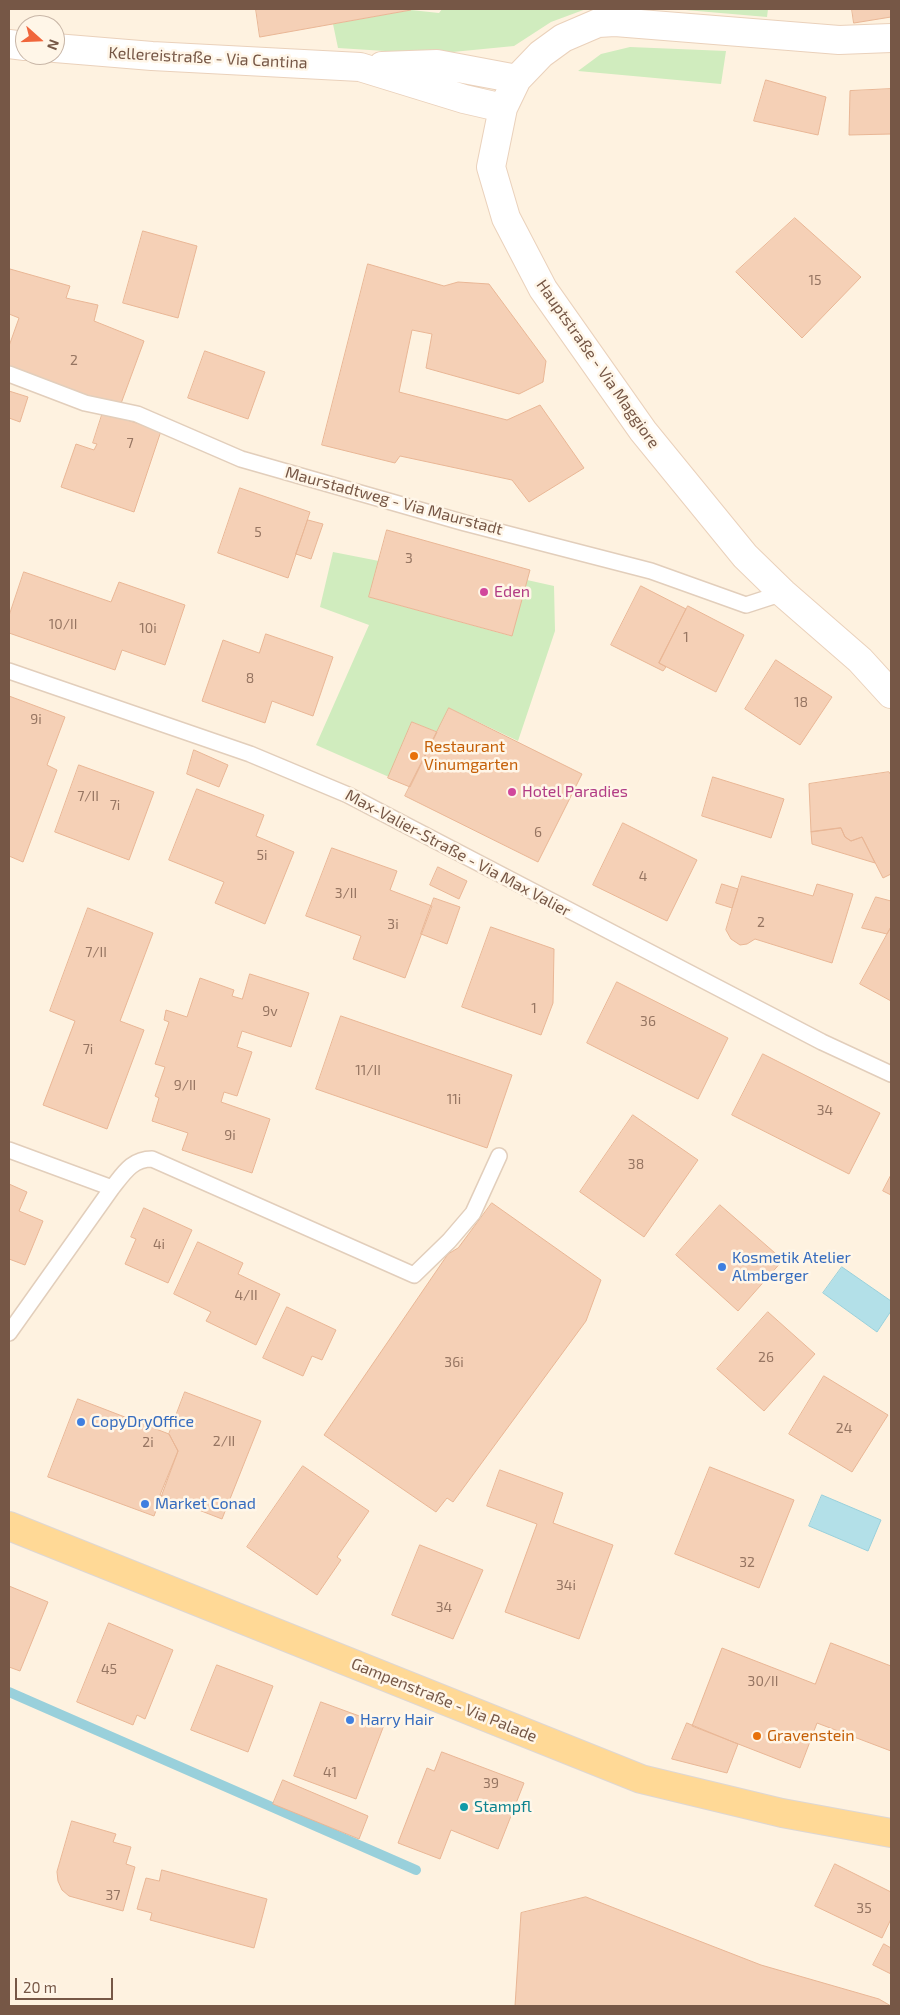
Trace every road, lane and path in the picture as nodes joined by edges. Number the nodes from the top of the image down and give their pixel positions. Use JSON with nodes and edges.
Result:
{"nodes":[{"id":1,"x":891,"y":38,"type":"edge"},
{"id":2,"x":65,"y":49,"type":"edge"},
{"id":3,"x":360,"y":68,"type":"junction"},
{"id":4,"x":517,"y":80,"type":"junction"},
{"id":5,"x":503,"y":108,"type":"junction"},
{"id":6,"x":9,"y":374,"type":"edge"},
{"id":7,"x":783,"y":593,"type":"junction"},
{"id":8,"x":9,"y":671,"type":"edge"},
{"id":9,"x":891,"y":694,"type":"edge"},
{"id":10,"x":891,"y":1074,"type":"edge"},
{"id":11,"x":9,"y":1150,"type":"edge"},
{"id":12,"x":499,"y":1156,"type":"dead end"},
{"id":13,"x":112,"y":1188,"type":"junction"},
{"id":14,"x":9,"y":1333,"type":"edge"},
{"id":15,"x":9,"y":1526,"type":"edge"},
{"id":16,"x":891,"y":1834,"type":"edge"}],
"edges":[{"from":1,"to":4,"type":"street","name":"Hauptstraße - Via Maggiore"},
{"from":2,"to":3,"type":"street","name":"Kellereistraße - Via Cantina"},
{"from":3,"to":4,"type":"street","name":"Kellereistraße - Via Cantina"},
{"from":3,"to":5,"type":"street","name":"Kellereistraße - Via Cantina"},
{"from":4,"to":5,"type":"street","name":"Hauptstraße - Via Maggiore"},
{"from":5,"to":7,"type":"street","name":"Hauptstraße - Via Maggiore"},
{"from":6,"to":7,"type":"lane","name":"Maurstadtweg - Via Maurstadt"},
{"from":7,"to":9,"type":"street","name":"Hauptstraße - Via Maggiore"},
{"from":8,"to":10,"type":"lane","name":"Max-Valier-Straße - Via Max Valier"},
{"from":11,"to":13,"type":"lane"},
{"from":12,"to":13,"type":"lane"},
{"from":13,"to":14,"type":"lane"},
{"from":15,"to":16,"type":"main road","name":"Gampenstraße - Via Palade"}]}
